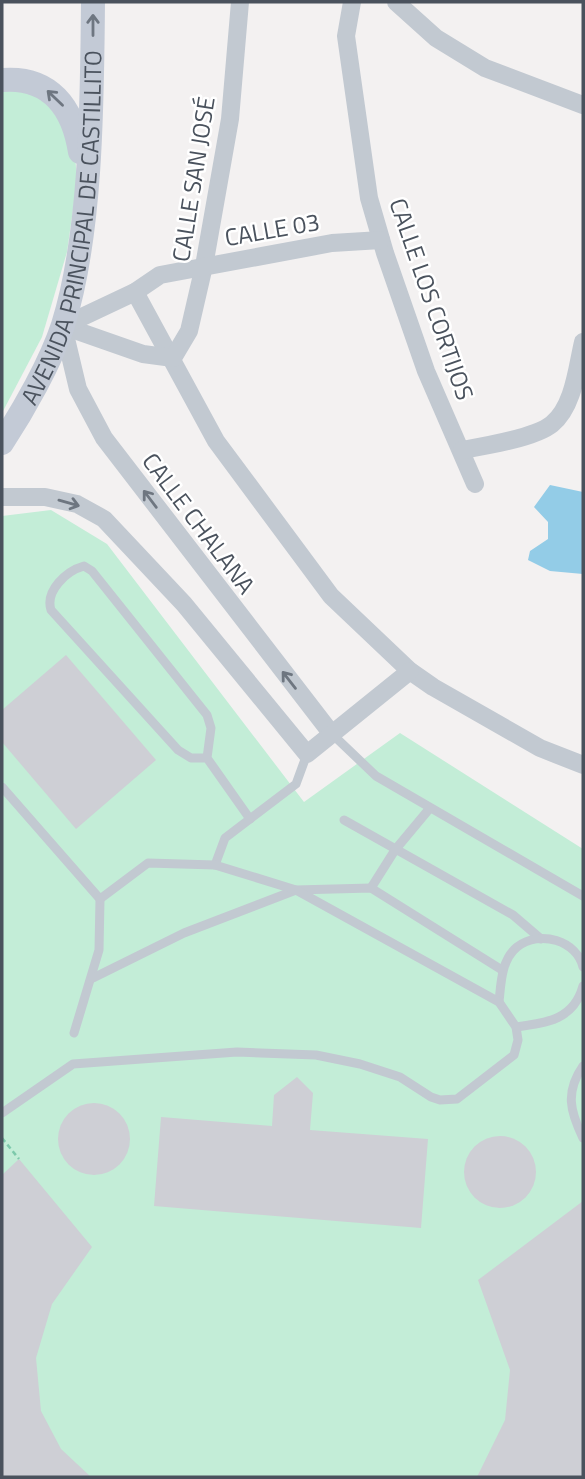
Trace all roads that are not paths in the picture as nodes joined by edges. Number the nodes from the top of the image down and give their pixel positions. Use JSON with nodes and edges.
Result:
{"nodes":[{"id":1,"x":93,"y":2,"type":"edge"},
{"id":2,"x":240,"y":2,"type":"edge"},
{"id":3,"x":352,"y":2,"type":"edge"},
{"id":4,"x":396,"y":2,"type":"edge"},
{"id":5,"x":2,"y":80,"type":"edge"},
{"id":6,"x":583,"y":105,"type":"edge"},
{"id":7,"x":85,"y":183,"type":"junction"},
{"id":8,"x":381,"y":240,"type":"junction"},
{"id":9,"x":204,"y":266,"type":"junction"},
{"id":10,"x":135,"y":292,"type":"junction"},
{"id":11,"x":62,"y":326,"type":"junction"},
{"id":12,"x":583,"y":341,"type":"edge"},
{"id":13,"x":173,"y":358,"type":"junction"},
{"id":14,"x":2,"y":443,"type":"edge"},
{"id":15,"x":462,"y":450,"type":"junction"},
{"id":16,"x":475,"y":484,"type":"dead end"},
{"id":17,"x":2,"y":497,"type":"edge"},
{"id":18,"x":410,"y":671,"type":"junction"},
{"id":19,"x":331,"y":733,"type":"junction"},
{"id":20,"x":307,"y":754,"type":"junction"},
{"id":21,"x":207,"y":758,"type":"junction"},
{"id":22,"x":583,"y":765,"type":"edge"},
{"id":23,"x":2,"y":787,"type":"edge"},
{"id":24,"x":430,"y":808,"type":"junction"},
{"id":25,"x":250,"y":819,"type":"junction"},
{"id":26,"x":344,"y":820,"type":"dead end"},
{"id":27,"x":395,"y":850,"type":"junction"},
{"id":28,"x":215,"y":864,"type":"junction"},
{"id":29,"x":371,"y":888,"type":"junction"},
{"id":30,"x":296,"y":890,"type":"junction"},
{"id":31,"x":583,"y":896,"type":"edge"},
{"id":32,"x":100,"y":899,"type":"junction"},
{"id":33,"x":541,"y":939,"type":"junction"},
{"id":34,"x":583,"y":967,"type":"edge"},
{"id":35,"x":502,"y":970,"type":"junction"},
{"id":36,"x":93,"y":978,"type":"junction"},
{"id":37,"x":583,"y":986,"type":"edge"},
{"id":38,"x":499,"y":1002,"type":"junction"},
{"id":39,"x":516,"y":1027,"type":"junction"},
{"id":40,"x":74,"y":1033,"type":"dead end"},
{"id":41,"x":583,"y":1066,"type":"edge"},
{"id":42,"x":2,"y":1113,"type":"edge"},
{"id":43,"x":583,"y":1138,"type":"edge"}],
"edges":[{"from":7,"to":1,"type":"main road","name":"AVENIDA PRINCIPAL DE CASTILLITO","one_way":true},
{"from":2,"to":9,"type":"street","name":"CALLE SAN JOSÉ"},
{"from":3,"to":8,"type":"street","name":"CALLE LOS CORTIJOS"},
{"from":4,"to":6,"type":"street"},
{"from":7,"to":5,"type":"main road","one_way":true},
{"from":7,"to":11,"type":"main road","name":"AVENIDA PRINCIPAL DE CASTILLITO"},
{"from":8,"to":9,"type":"street","name":"CALLE 03"},
{"from":8,"to":15,"type":"street","name":"CALLE LOS CORTIJOS"},
{"from":9,"to":10,"type":"street","name":"CALLE 03"},
{"from":9,"to":13,"type":"street","name":"CALLE SAN JOSÉ"},
{"from":10,"to":11,"type":"street","name":"CALLE 03"},
{"from":10,"to":13,"type":"street"},
{"from":11,"to":13,"type":"street"},
{"from":11,"to":14,"type":"main road","name":"AVENIDA PRINCIPAL DE CASTILLITO"},
{"from":19,"to":11,"type":"street","name":"CALLE CHALANA","one_way":true},
{"from":12,"to":15,"type":"street"},
{"from":13,"to":18,"type":"street"},
{"from":15,"to":16,"type":"street","name":"CALLE LOS CORTIJOS"},
{"from":17,"to":20,"type":"street","one_way":true},
{"from":18,"to":19,"type":"street"},
{"from":18,"to":22,"type":"street"},
{"from":19,"to":20,"type":"street"},
{"from":19,"to":24,"type":"lane"},
{"from":20,"to":25,"type":"lane"},
{"from":21,"to":21,"type":"lane"},
{"from":21,"to":25,"type":"lane"},
{"from":23,"to":32,"type":"lane"},
{"from":24,"to":27,"type":"lane"},
{"from":24,"to":31,"type":"lane"},
{"from":25,"to":28,"type":"lane"},
{"from":26,"to":27,"type":"lane"},
{"from":27,"to":29,"type":"lane"},
{"from":27,"to":33,"type":"lane"},
{"from":28,"to":30,"type":"lane"},
{"from":28,"to":32,"type":"lane"},
{"from":29,"to":30,"type":"lane"},
{"from":29,"to":35,"type":"lane"},
{"from":30,"to":36,"type":"lane"},
{"from":30,"to":38,"type":"lane"},
{"from":32,"to":36,"type":"lane"},
{"from":33,"to":34,"type":"lane"},
{"from":33,"to":35,"type":"lane"},
{"from":35,"to":38,"type":"lane"},
{"from":36,"to":40,"type":"lane"},
{"from":37,"to":39,"type":"lane"},
{"from":38,"to":39,"type":"lane"},
{"from":39,"to":42,"type":"lane"},
{"from":41,"to":43,"type":"lane"}]}
